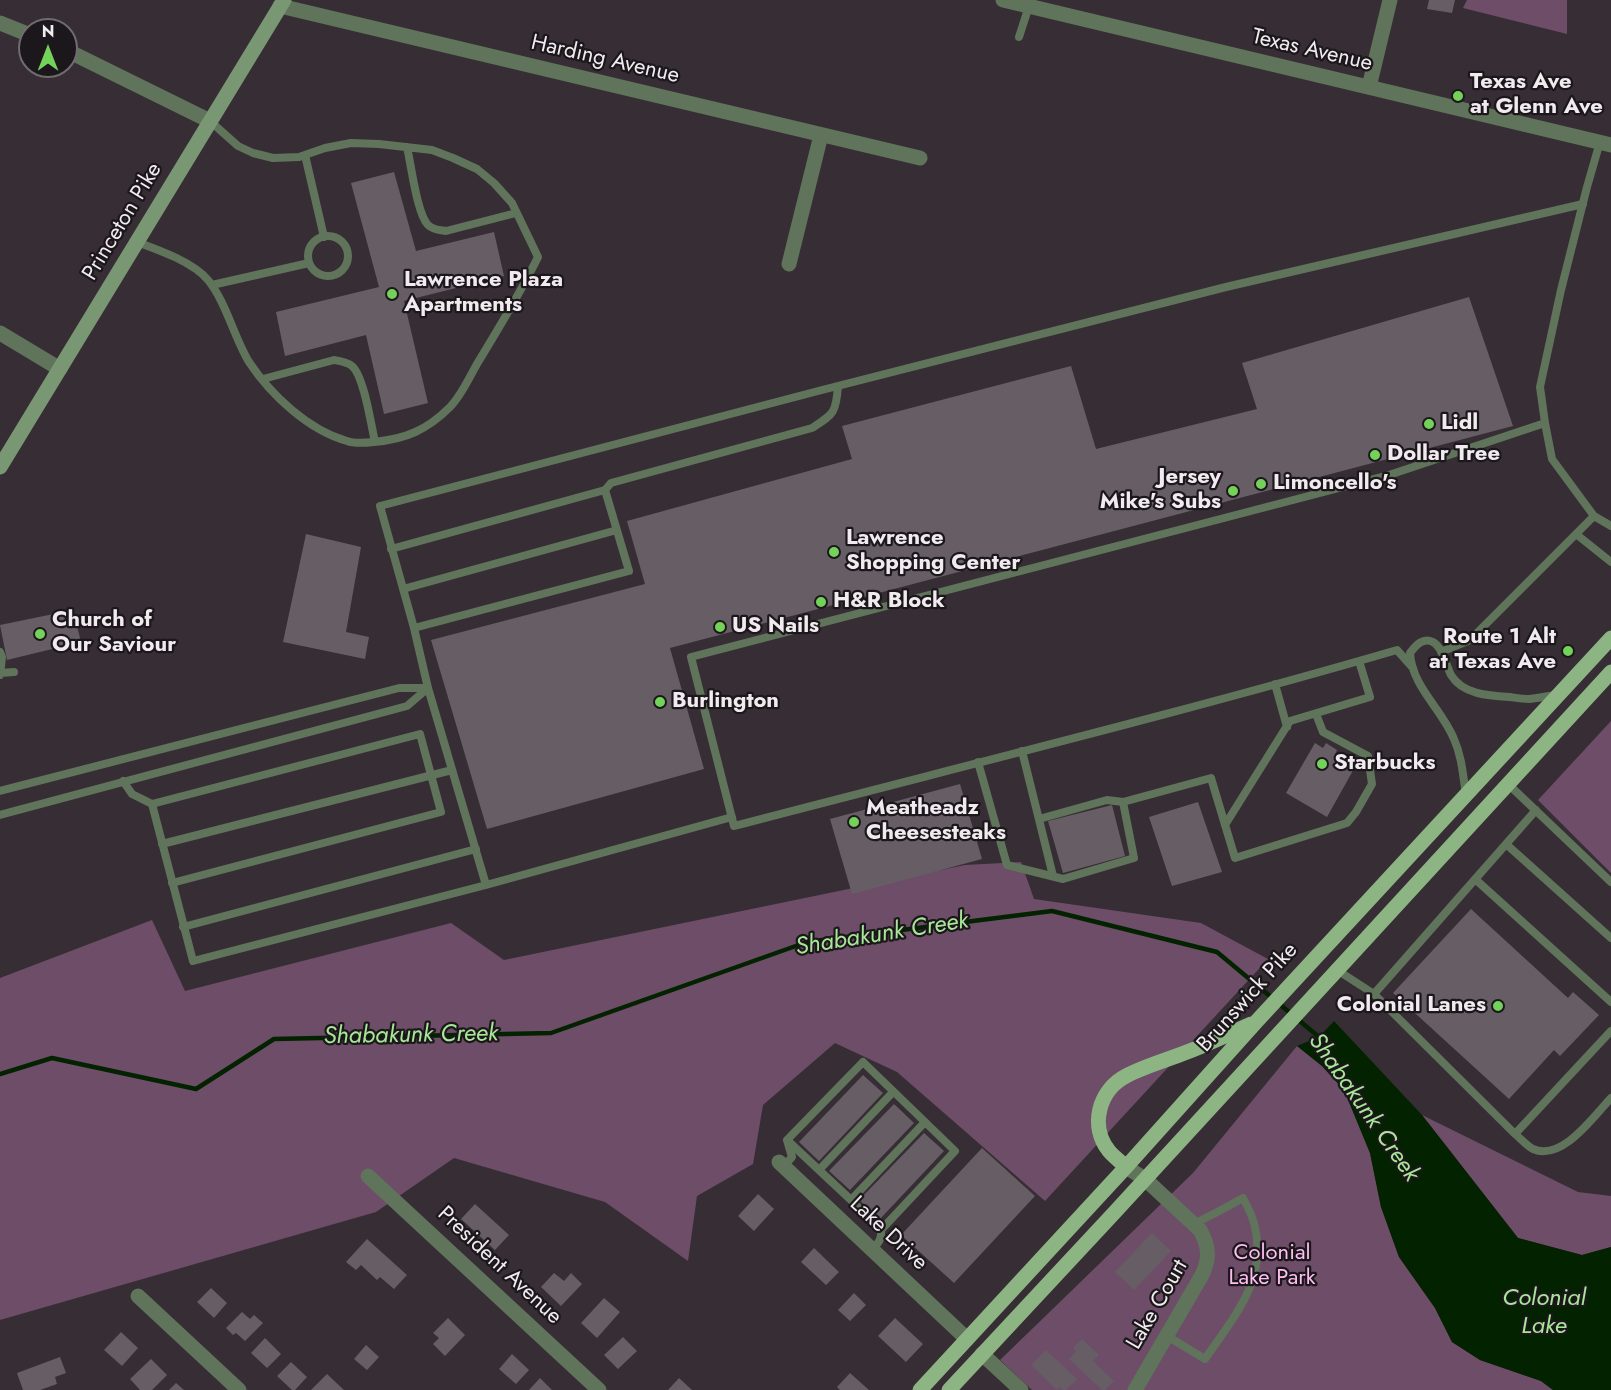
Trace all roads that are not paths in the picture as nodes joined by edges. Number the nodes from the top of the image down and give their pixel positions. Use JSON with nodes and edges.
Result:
{"nodes":[{"id":1,"x":1003,"y":0,"type":"edge"},
{"id":2,"x":1390,"y":0,"type":"edge"},
{"id":3,"x":282,"y":3,"type":"edge"},
{"id":4,"x":1030,"y":3,"type":"edge"},
{"id":5,"x":0,"y":23,"type":"edge"},
{"id":6,"x":18,"y":30,"type":"edge"},
{"id":7,"x":1019,"y":37,"type":"dead end"},
{"id":8,"x":78,"y":56,"type":"edge"},
{"id":9,"x":1369,"y":87,"type":"junction"},
{"id":10,"x":210,"y":121,"type":"junction"},
{"id":11,"x":821,"y":135,"type":"junction"},
{"id":12,"x":1606,"y":143,"type":"edge"},
{"id":13,"x":407,"y":147,"type":"junction"},
{"id":14,"x":305,"y":155,"type":"junction"},
{"id":15,"x":920,"y":158,"type":"dead end"},
{"id":16,"x":1583,"y":204,"type":"junction"},
{"id":17,"x":516,"y":213,"type":"junction"},
{"id":18,"x":324,"y":237,"type":"junction"},
{"id":19,"x":137,"y":242,"type":"junction"},
{"id":20,"x":309,"y":262,"type":"junction"},
{"id":21,"x":789,"y":264,"type":"dead end"},
{"id":22,"x":212,"y":285,"type":"junction"},
{"id":23,"x":0,"y":333,"type":"edge"},
{"id":24,"x":60,"y":369,"type":"junction"},
{"id":25,"x":263,"y":379,"type":"junction"},
{"id":26,"x":838,"y":386,"type":"junction"},
{"id":27,"x":1545,"y":423,"type":"junction"},
{"id":28,"x":375,"y":442,"type":"junction"},
{"id":29,"x":0,"y":467,"type":"edge"},
{"id":30,"x":605,"y":490,"type":"junction"},
{"id":31,"x":1593,"y":516,"type":"junction"},
{"id":32,"x":1611,"y":526,"type":"edge"},
{"id":33,"x":617,"y":530,"type":"junction"},
{"id":34,"x":1576,"y":534,"type":"junction"},
{"id":35,"x":392,"y":549,"type":"junction"},
{"id":36,"x":1611,"y":562,"type":"edge"},
{"id":37,"x":403,"y":589,"type":"junction"},
{"id":38,"x":414,"y":628,"type":"junction"},
{"id":39,"x":1611,"y":638,"type":"edge"},
{"id":40,"x":0,"y":652,"type":"edge"},
{"id":41,"x":1442,"y":652,"type":"junction"},
{"id":42,"x":1359,"y":661,"type":"junction"},
{"id":43,"x":1413,"y":668,"type":"junction"},
{"id":44,"x":14,"y":672,"type":"dead end"},
{"id":45,"x":1611,"y":672,"type":"edge"},
{"id":46,"x":0,"y":674,"type":"edge"},
{"id":47,"x":1275,"y":684,"type":"junction"},
{"id":48,"x":428,"y":688,"type":"junction"},
{"id":49,"x":1559,"y":694,"type":"junction"},
{"id":50,"x":1316,"y":714,"type":"junction"},
{"id":51,"x":1287,"y":727,"type":"junction"},
{"id":52,"x":1022,"y":751,"type":"junction"},
{"id":53,"x":978,"y":762,"type":"junction"},
{"id":54,"x":452,"y":770,"type":"junction"},
{"id":55,"x":431,"y":775,"type":"junction"},
{"id":56,"x":123,"y":781,"type":"junction"},
{"id":57,"x":1508,"y":784,"type":"junction"},
{"id":58,"x":0,"y":790,"type":"edge"},
{"id":59,"x":1466,"y":795,"type":"junction"},
{"id":60,"x":1123,"y":802,"type":"junction"},
{"id":61,"x":152,"y":804,"type":"junction"},
{"id":62,"x":1536,"y":810,"type":"junction"},
{"id":63,"x":0,"y":815,"type":"edge"},
{"id":64,"x":732,"y":817,"type":"junction"},
{"id":65,"x":1039,"y":819,"type":"junction"},
{"id":66,"x":1225,"y":825,"type":"junction"},
{"id":67,"x":162,"y":844,"type":"junction"},
{"id":68,"x":1506,"y":844,"type":"junction"},
{"id":69,"x":476,"y":849,"type":"junction"},
{"id":70,"x":1053,"y":876,"type":"junction"},
{"id":71,"x":1475,"y":879,"type":"junction"},
{"id":72,"x":1611,"y":882,"type":"edge"},
{"id":73,"x":172,"y":883,"type":"junction"},
{"id":74,"x":486,"y":885,"type":"junction"},
{"id":75,"x":183,"y":927,"type":"junction"},
{"id":76,"x":1611,"y":938,"type":"edge"},
{"id":77,"x":1337,"y":970,"type":"junction"},
{"id":78,"x":1374,"y":994,"type":"junction"},
{"id":79,"x":1611,"y":1002,"type":"edge"},
{"id":80,"x":1261,"y":1016,"type":"junction"},
{"id":81,"x":1611,"y":1031,"type":"edge"},
{"id":82,"x":893,"y":1092,"type":"junction"},
{"id":83,"x":1611,"y":1098,"type":"edge"},
{"id":84,"x":925,"y":1122,"type":"junction"},
{"id":85,"x":1515,"y":1134,"type":"junction"},
{"id":86,"x":787,"y":1140,"type":"junction"},
{"id":87,"x":781,"y":1165,"type":"joint"},
{"id":88,"x":1126,"y":1167,"type":"junction"},
{"id":89,"x":819,"y":1170,"type":"junction"},
{"id":90,"x":368,"y":1176,"type":"dead end"},
{"id":91,"x":1145,"y":1179,"type":"junction"},
{"id":92,"x":851,"y":1200,"type":"junction"},
{"id":93,"x":1194,"y":1224,"type":"junction"},
{"id":94,"x":881,"y":1230,"type":"junction"},
{"id":95,"x":872,"y":1250,"type":"junction"},
{"id":96,"x":138,"y":1296,"type":"dead end"},
{"id":97,"x":1167,"y":1336,"type":"junction"},
{"id":98,"x":967,"y":1339,"type":"junction"},
{"id":99,"x":982,"y":1354,"type":"junction"},
{"id":100,"x":239,"y":1390,"type":"edge"},
{"id":101,"x":599,"y":1390,"type":"edge"},
{"id":102,"x":920,"y":1390,"type":"edge"},
{"id":103,"x":949,"y":1390,"type":"edge"},
{"id":104,"x":1020,"y":1390,"type":"edge"},
{"id":105,"x":1135,"y":1390,"type":"edge"}],
"edges":[{"from":1,"to":4,"type":"street","name":"Texas Avenue"},
{"from":2,"to":9,"type":"street"},
{"from":3,"to":10,"type":"main road","name":"Princeton Pike"},
{"from":3,"to":11,"type":"street","name":"Harding Avenue"},
{"from":4,"to":7,"type":"lane"},
{"from":4,"to":9,"type":"street","name":"Texas Avenue"},
{"from":5,"to":6,"type":"street"},
{"from":8,"to":10,"type":"street"},
{"from":9,"to":12,"type":"street","name":"Texas Avenue"},
{"from":10,"to":14,"type":"lane"},
{"from":10,"to":19,"type":"main road","name":"Princeton Pike"},
{"from":11,"to":15,"type":"street","name":"Harding Avenue"},
{"from":11,"to":21,"type":"street"},
{"from":12,"to":16,"type":"lane"},
{"from":13,"to":14,"type":"lane"},
{"from":13,"to":17,"type":"lane"},
{"from":13,"to":17,"type":"lane"},
{"from":14,"to":18,"type":"lane"},
{"from":16,"to":26,"type":"lane"},
{"from":16,"to":27,"type":"lane"},
{"from":17,"to":28,"type":"lane"},
{"from":18,"to":20,"type":"lane"},
{"from":18,"to":20,"type":"lane"},
{"from":19,"to":22,"type":"lane"},
{"from":19,"to":24,"type":"main road","name":"Princeton Pike"},
{"from":20,"to":22,"type":"lane"},
{"from":22,"to":25,"type":"lane"},
{"from":23,"to":24,"type":"street"},
{"from":24,"to":29,"type":"main road","name":"Princeton Pike"},
{"from":25,"to":28,"type":"lane"},
{"from":25,"to":28,"type":"lane"},
{"from":26,"to":30,"type":"lane"},
{"from":26,"to":35,"type":"lane"},
{"from":27,"to":31,"type":"lane"},
{"from":27,"to":64,"type":"lane"},
{"from":30,"to":33,"type":"lane"},
{"from":30,"to":35,"type":"lane"},
{"from":31,"to":32,"type":"lane"},
{"from":31,"to":34,"type":"lane"},
{"from":33,"to":37,"type":"lane"},
{"from":33,"to":38,"type":"lane"},
{"from":34,"to":36,"type":"lane"},
{"from":34,"to":41,"type":"lane"},
{"from":35,"to":37,"type":"lane"},
{"from":37,"to":38,"type":"lane"},
{"from":38,"to":48,"type":"lane"},
{"from":39,"to":49,"type":"main road","name":"Brunswick Pike"},
{"from":40,"to":46,"type":"lane"},
{"from":41,"to":43,"type":"lane"},
{"from":41,"to":49,"type":"lane"},
{"from":42,"to":43,"type":"lane"},
{"from":42,"to":47,"type":"lane"},
{"from":42,"to":50,"type":"lane"},
{"from":43,"to":59,"type":"lane"},
{"from":44,"to":46,"type":"lane"},
{"from":45,"to":57,"type":"main road","name":"Brunswick Pike"},
{"from":47,"to":51,"type":"lane"},
{"from":47,"to":52,"type":"lane"},
{"from":48,"to":54,"type":"lane"},
{"from":48,"to":56,"type":"lane"},
{"from":48,"to":58,"type":"lane"},
{"from":49,"to":59,"type":"main road","name":"Brunswick Pike"},
{"from":50,"to":51,"type":"lane"},
{"from":50,"to":66,"type":"lane"},
{"from":51,"to":66,"type":"lane"},
{"from":52,"to":53,"type":"lane"},
{"from":52,"to":65,"type":"lane"},
{"from":53,"to":64,"type":"lane"},
{"from":53,"to":70,"type":"lane"},
{"from":54,"to":55,"type":"lane"},
{"from":54,"to":69,"type":"lane"},
{"from":55,"to":61,"type":"lane"},
{"from":55,"to":67,"type":"lane"},
{"from":55,"to":73,"type":"lane"},
{"from":56,"to":61,"type":"lane"},
{"from":56,"to":63,"type":"lane"},
{"from":57,"to":62,"type":"lane"},
{"from":57,"to":77,"type":"main road","name":"Brunswick Pike"},
{"from":59,"to":80,"type":"main road","name":"Brunswick Pike"},
{"from":60,"to":65,"type":"lane"},
{"from":60,"to":66,"type":"lane"},
{"from":60,"to":70,"type":"lane"},
{"from":61,"to":67,"type":"lane"},
{"from":62,"to":68,"type":"lane"},
{"from":62,"to":72,"type":"lane"},
{"from":64,"to":74,"type":"lane"},
{"from":65,"to":70,"type":"lane"},
{"from":67,"to":73,"type":"lane"},
{"from":68,"to":71,"type":"lane"},
{"from":68,"to":76,"type":"lane"},
{"from":69,"to":74,"type":"lane"},
{"from":69,"to":75,"type":"lane"},
{"from":71,"to":78,"type":"lane"},
{"from":71,"to":79,"type":"lane"},
{"from":73,"to":75,"type":"lane"},
{"from":74,"to":75,"type":"lane"},
{"from":77,"to":78,"type":"lane"},
{"from":77,"to":91,"type":"main road","name":"Brunswick Pike"},
{"from":78,"to":85,"type":"lane"},
{"from":80,"to":88,"type":"main road","name":"Brunswick Pike"},
{"from":80,"to":88,"type":"main road"},
{"from":81,"to":85,"type":"lane"},
{"from":82,"to":84,"type":"lane"},
{"from":82,"to":86,"type":"lane"},
{"from":82,"to":89,"type":"lane"},
{"from":83,"to":85,"type":"lane"},
{"from":84,"to":92,"type":"lane"},
{"from":84,"to":94,"type":"lane"},
{"from":86,"to":87,"type":"lane"},
{"from":86,"to":89,"type":"lane"},
{"from":87,"to":95,"type":"street","name":"Lake Drive"},
{"from":88,"to":91,"type":"street","name":"Lake Court"},
{"from":88,"to":98,"type":"main road","name":"Brunswick Pike"},
{"from":89,"to":92,"type":"lane"},
{"from":90,"to":101,"type":"street","name":"President Avenue"},
{"from":91,"to":93,"type":"street","name":"Lake Court"},
{"from":91,"to":99,"type":"main road","name":"Brunswick Pike"},
{"from":92,"to":94,"type":"lane"},
{"from":93,"to":97,"type":"street","name":"Lake Court"},
{"from":93,"to":97,"type":"lane"},
{"from":94,"to":95,"type":"lane"},
{"from":95,"to":98,"type":"street","name":"Lake Drive"},
{"from":96,"to":100,"type":"street"},
{"from":97,"to":105,"type":"street","name":"Lake Court"},
{"from":98,"to":102,"type":"main road","name":"Brunswick Pike"},
{"from":99,"to":103,"type":"main road","name":"Brunswick Pike"},
{"from":99,"to":104,"type":"street"}]}
